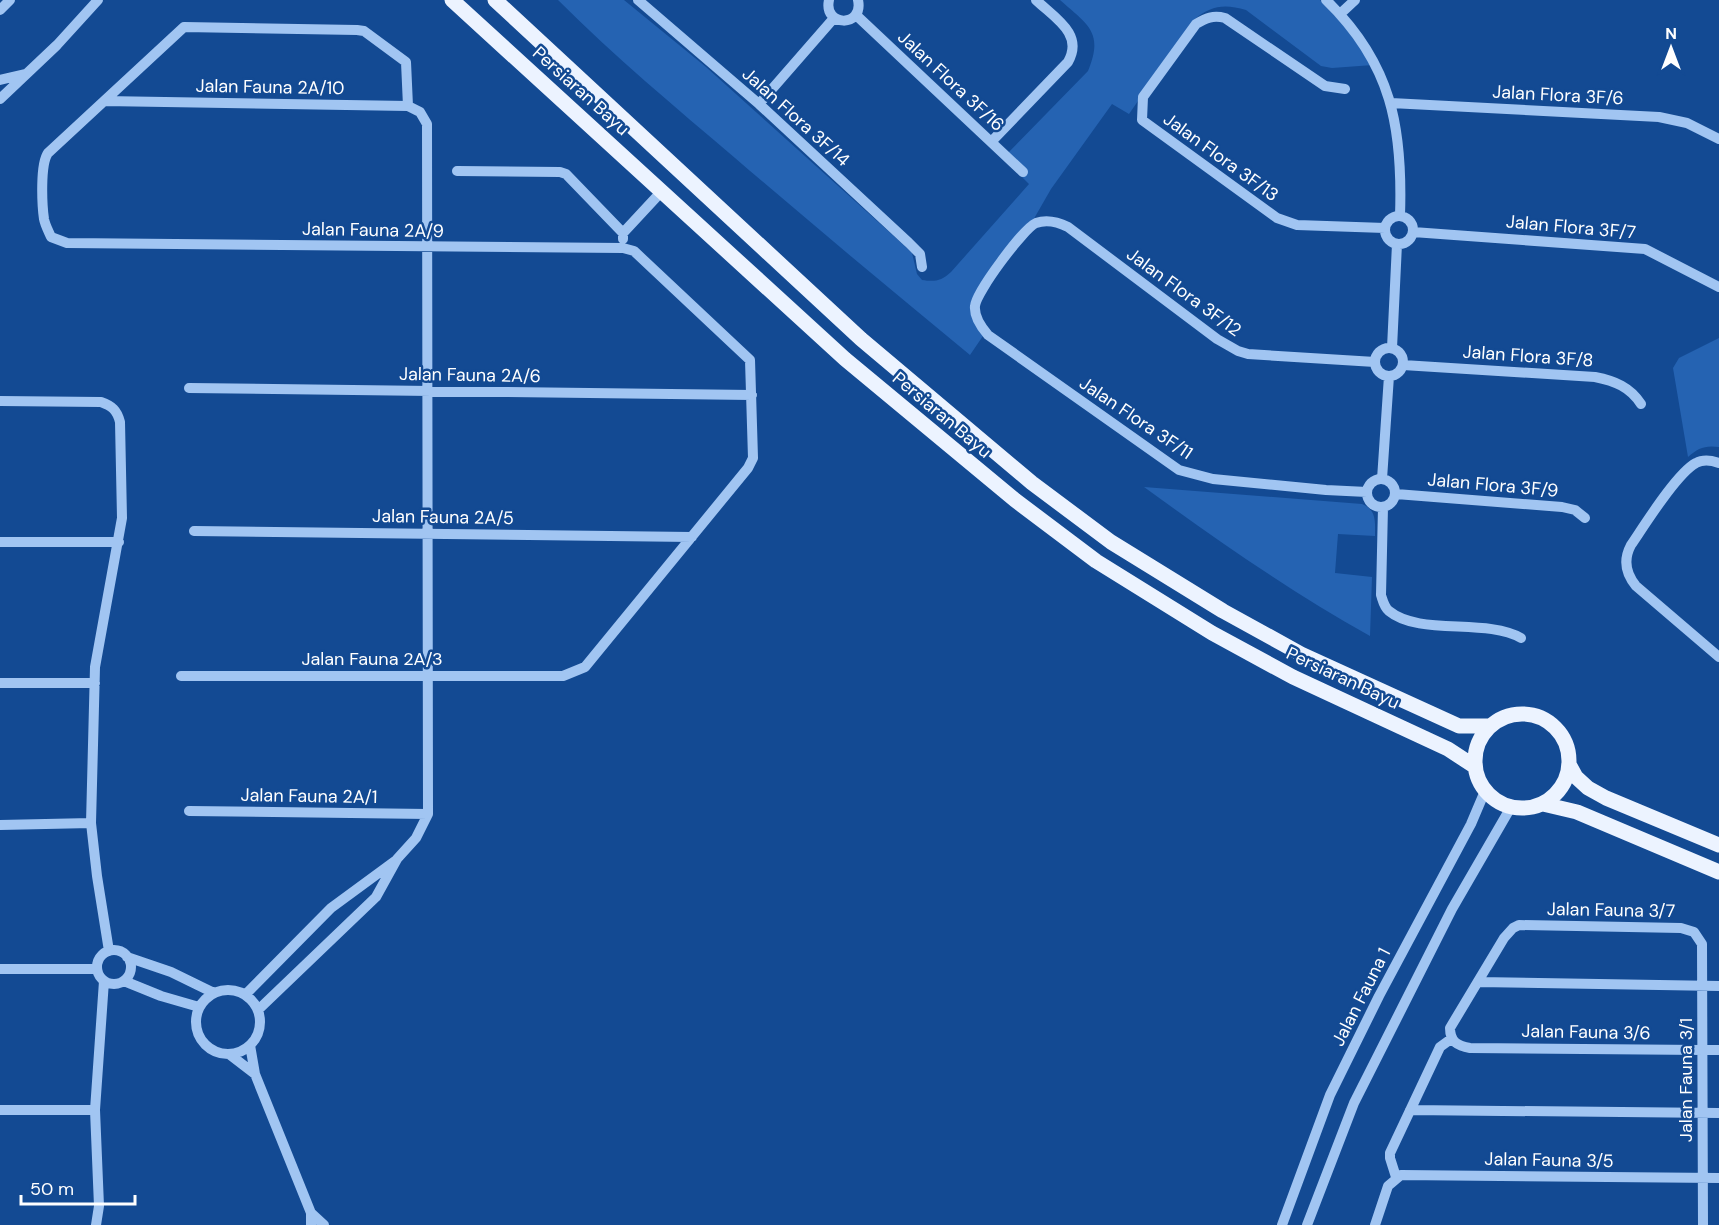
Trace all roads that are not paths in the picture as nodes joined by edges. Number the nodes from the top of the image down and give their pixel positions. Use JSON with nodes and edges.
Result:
{"nodes":[{"id":1,"x":10,"y":0,"type":"edge"},
{"id":2,"x":98,"y":0,"type":"edge"},
{"id":3,"x":452,"y":0,"type":"edge"},
{"id":4,"x":495,"y":0,"type":"edge"},
{"id":5,"x":638,"y":0,"type":"edge"},
{"id":6,"x":829,"y":0,"type":"edge"},
{"id":7,"x":858,"y":0,"type":"edge"},
{"id":8,"x":1036,"y":0,"type":"edge"},
{"id":9,"x":1326,"y":0,"type":"edge"},
{"id":10,"x":1355,"y":0,"type":"edge"},
{"id":11,"x":0,"y":10,"type":"edge"},
{"id":12,"x":1340,"y":14,"type":"junction"},
{"id":13,"x":856,"y":15,"type":"junction"},
{"id":14,"x":834,"y":18,"type":"junction"},
{"id":15,"x":26,"y":74,"type":"junction"},
{"id":16,"x":0,"y":80,"type":"edge"},
{"id":17,"x":1345,"y":89,"type":"dead end"},
{"id":18,"x":0,"y":99,"type":"edge"},
{"id":19,"x":104,"y":102,"type":"junction"},
{"id":20,"x":1391,"y":103,"type":"junction"},
{"id":21,"x":759,"y":104,"type":"junction"},
{"id":22,"x":408,"y":105,"type":"junction"},
{"id":23,"x":1719,"y":139,"type":"edge"},
{"id":24,"x":992,"y":141,"type":"junction"},
{"id":25,"x":457,"y":171,"type":"dead end"},
{"id":26,"x":1023,"y":172,"type":"dead end"},
{"id":27,"x":662,"y":191,"type":"junction"},
{"id":28,"x":1400,"y":216,"type":"junction"},
{"id":29,"x":1385,"y":228,"type":"junction"},
{"id":30,"x":1413,"y":231,"type":"junction"},
{"id":31,"x":623,"y":233,"type":"junction"},
{"id":32,"x":1397,"y":244,"type":"junction"},
{"id":33,"x":427,"y":247,"type":"junction"},
{"id":34,"x":623,"y":248,"type":"junction"},
{"id":35,"x":1002,"y":261,"type":"joint"},
{"id":36,"x":922,"y":267,"type":"dead end"},
{"id":37,"x":1719,"y":287,"type":"edge"},
{"id":38,"x":1392,"y":348,"type":"junction"},
{"id":39,"x":1375,"y":362,"type":"junction"},
{"id":40,"x":1403,"y":365,"type":"junction"},
{"id":41,"x":1389,"y":376,"type":"junction"},
{"id":42,"x":189,"y":388,"type":"dead end"},
{"id":43,"x":427,"y":391,"type":"junction"},
{"id":44,"x":752,"y":395,"type":"junction"},
{"id":45,"x":0,"y":401,"type":"edge"},
{"id":46,"x":1641,"y":404,"type":"dead end"},
{"id":47,"x":1719,"y":463,"type":"edge"},
{"id":48,"x":1382,"y":479,"type":"junction"},
{"id":49,"x":1367,"y":492,"type":"junction"},
{"id":50,"x":1396,"y":494,"type":"junction"},
{"id":51,"x":1383,"y":507,"type":"junction"},
{"id":52,"x":1585,"y":518,"type":"dead end"},
{"id":53,"x":194,"y":531,"type":"dead end"},
{"id":54,"x":428,"y":534,"type":"junction"},
{"id":55,"x":692,"y":537,"type":"junction"},
{"id":56,"x":0,"y":542,"type":"edge"},
{"id":57,"x":118,"y":542,"type":"junction"},
{"id":58,"x":1521,"y":638,"type":"dead end"},
{"id":59,"x":1719,"y":657,"type":"edge"},
{"id":60,"x":181,"y":676,"type":"dead end"},
{"id":61,"x":428,"y":676,"type":"junction"},
{"id":62,"x":0,"y":683,"type":"edge"},
{"id":63,"x":95,"y":683,"type":"junction"},
{"id":64,"x":1490,"y":726,"type":"junction"},
{"id":65,"x":1474,"y":766,"type":"junction"},
{"id":66,"x":1570,"y":766,"type":"junction"},
{"id":67,"x":1485,"y":791,"type":"junction"},
{"id":68,"x":1543,"y":804,"type":"junction"},
{"id":69,"x":1511,"y":807,"type":"junction"},
{"id":70,"x":189,"y":811,"type":"dead end"},
{"id":71,"x":428,"y":814,"type":"junction"},
{"id":72,"x":91,"y":823,"type":"junction"},
{"id":73,"x":0,"y":825,"type":"edge"},
{"id":74,"x":1719,"y":845,"type":"edge"},
{"id":75,"x":397,"y":860,"type":"junction"},
{"id":76,"x":1719,"y":872,"type":"edge"},
{"id":77,"x":1699,"y":937,"type":"joint"},
{"id":78,"x":109,"y":951,"type":"junction"},
{"id":79,"x":127,"y":957,"type":"junction"},
{"id":80,"x":0,"y":969,"type":"edge"},
{"id":81,"x":97,"y":969,"type":"junction"},
{"id":82,"x":104,"y":981,"type":"junction"},
{"id":83,"x":124,"y":981,"type":"junction"},
{"id":84,"x":1478,"y":982,"type":"junction"},
{"id":85,"x":1703,"y":986,"type":"junction"},
{"id":86,"x":1719,"y":986,"type":"edge"},
{"id":87,"x":214,"y":993,"type":"junction"},
{"id":88,"x":245,"y":994,"type":"junction"},
{"id":89,"x":199,"y":1007,"type":"junction"},
{"id":90,"x":258,"y":1010,"type":"junction"},
{"id":91,"x":1451,"y":1039,"type":"junction"},
{"id":92,"x":250,"y":1046,"type":"junction"},
{"id":93,"x":1701,"y":1050,"type":"junction"},
{"id":94,"x":1719,"y":1050,"type":"edge"},
{"id":95,"x":229,"y":1054,"type":"junction"},
{"id":96,"x":255,"y":1074,"type":"junction"},
{"id":97,"x":0,"y":1110,"type":"edge"},
{"id":98,"x":95,"y":1110,"type":"junction"},
{"id":99,"x":1410,"y":1110,"type":"junction"},
{"id":100,"x":1702,"y":1113,"type":"junction"},
{"id":101,"x":1719,"y":1113,"type":"edge"},
{"id":102,"x":1396,"y":1177,"type":"junction"},
{"id":103,"x":1702,"y":1178,"type":"junction"},
{"id":104,"x":1719,"y":1178,"type":"edge"},
{"id":105,"x":311,"y":1213,"type":"junction"},
{"id":106,"x":96,"y":1225,"type":"edge"},
{"id":107,"x":311,"y":1225,"type":"edge"},
{"id":108,"x":324,"y":1225,"type":"edge"},
{"id":109,"x":1282,"y":1225,"type":"edge"},
{"id":110,"x":1307,"y":1225,"type":"edge"},
{"id":111,"x":1375,"y":1225,"type":"edge"},
{"id":112,"x":1702,"y":1225,"type":"edge"}],
"edges":[{"from":1,"to":11,"type":"street"},
{"from":2,"to":15,"type":"street"},
{"from":3,"to":27,"type":"main road","name":"Persiaran Bayu"},
{"from":4,"to":64,"type":"main road","name":"Persiaran Bayu"},
{"from":5,"to":21,"type":"street","name":"Jalan Flora 3F/14"},
{"from":6,"to":14,"type":"street"},
{"from":7,"to":13,"type":"street"},
{"from":8,"to":24,"type":"street"},
{"from":9,"to":12,"type":"street"},
{"from":10,"to":12,"type":"street"},
{"from":12,"to":20,"type":"street"},
{"from":13,"to":14,"type":"street"},
{"from":13,"to":24,"type":"street","name":"Jalan Flora 3F/16"},
{"from":14,"to":21,"type":"street"},
{"from":15,"to":16,"type":"street"},
{"from":15,"to":18,"type":"street"},
{"from":17,"to":29,"type":"street","name":"Jalan Flora 3F/13"},
{"from":19,"to":22,"type":"street","name":"Jalan Fauna 2A/10"},
{"from":19,"to":22,"type":"street"},
{"from":19,"to":33,"type":"street","name":"Jalan Fauna 2A/9"},
{"from":20,"to":23,"type":"street","name":"Jalan Flora 3F/6"},
{"from":20,"to":28,"type":"street"},
{"from":21,"to":36,"type":"street","name":"Jalan Flora 3F/14"},
{"from":22,"to":33,"type":"street"},
{"from":24,"to":26,"type":"street","name":"Jalan Flora 3F/16"},
{"from":25,"to":31,"type":"street"},
{"from":27,"to":31,"type":"street"},
{"from":27,"to":65,"type":"main road","name":"Persiaran Bayu"},
{"from":28,"to":29,"type":"street"},
{"from":28,"to":30,"type":"street"},
{"from":29,"to":32,"type":"street"},
{"from":30,"to":32,"type":"street"},
{"from":30,"to":37,"type":"street","name":"Jalan Flora 3F/7"},
{"from":31,"to":34,"type":"street"},
{"from":32,"to":38,"type":"street"},
{"from":33,"to":34,"type":"street","name":"Jalan Fauna 2A/9"},
{"from":33,"to":43,"type":"street"},
{"from":34,"to":44,"type":"street"},
{"from":35,"to":39,"type":"street","name":"Jalan Flora 3F/12"},
{"from":35,"to":49,"type":"street","name":"Jalan Flora 3F/11"},
{"from":38,"to":39,"type":"street"},
{"from":38,"to":40,"type":"street"},
{"from":39,"to":41,"type":"street"},
{"from":40,"to":41,"type":"street"},
{"from":40,"to":46,"type":"street","name":"Jalan Flora 3F/8"},
{"from":41,"to":48,"type":"street"},
{"from":42,"to":43,"type":"street","name":"Jalan Fauna 2A/6"},
{"from":43,"to":44,"type":"street","name":"Jalan Fauna 2A/6"},
{"from":43,"to":54,"type":"street"},
{"from":44,"to":55,"type":"street"},
{"from":45,"to":57,"type":"street"},
{"from":47,"to":59,"type":"street"},
{"from":48,"to":49,"type":"street"},
{"from":48,"to":50,"type":"street"},
{"from":49,"to":51,"type":"street"},
{"from":50,"to":51,"type":"street"},
{"from":50,"to":52,"type":"street","name":"Jalan Flora 3F/9"},
{"from":51,"to":58,"type":"street"},
{"from":53,"to":54,"type":"street","name":"Jalan Fauna 2A/5"},
{"from":54,"to":55,"type":"street","name":"Jalan Fauna 2A/5"},
{"from":54,"to":61,"type":"street"},
{"from":55,"to":61,"type":"street","name":"Jalan Fauna 2A/3"},
{"from":56,"to":57,"type":"street"},
{"from":57,"to":63,"type":"street"},
{"from":60,"to":61,"type":"street","name":"Jalan Fauna 2A/3"},
{"from":61,"to":71,"type":"street"},
{"from":62,"to":63,"type":"street"},
{"from":63,"to":72,"type":"street"},
{"from":64,"to":65,"type":"main road"},
{"from":64,"to":66,"type":"main road"},
{"from":65,"to":67,"type":"main road"},
{"from":66,"to":68,"type":"main road"},
{"from":66,"to":74,"type":"main road"},
{"from":67,"to":69,"type":"main road"},
{"from":67,"to":109,"type":"street","name":"Jalan Fauna 1"},
{"from":68,"to":69,"type":"main road"},
{"from":68,"to":76,"type":"main road"},
{"from":69,"to":110,"type":"street"},
{"from":70,"to":71,"type":"street","name":"Jalan Fauna 2A/1"},
{"from":71,"to":75,"type":"street"},
{"from":72,"to":73,"type":"street"},
{"from":72,"to":78,"type":"street"},
{"from":75,"to":88,"type":"street"},
{"from":75,"to":90,"type":"street"},
{"from":77,"to":84,"type":"street","name":"Jalan Fauna 3/7"},
{"from":77,"to":85,"type":"street","name":"Jalan Fauna 3/1"},
{"from":78,"to":79,"type":"street"},
{"from":78,"to":81,"type":"street"},
{"from":79,"to":83,"type":"street"},
{"from":79,"to":87,"type":"street"},
{"from":80,"to":81,"type":"street"},
{"from":81,"to":82,"type":"street"},
{"from":82,"to":83,"type":"street"},
{"from":82,"to":98,"type":"street"},
{"from":83,"to":89,"type":"street"},
{"from":84,"to":85,"type":"street"},
{"from":84,"to":91,"type":"street"},
{"from":85,"to":86,"type":"street"},
{"from":85,"to":93,"type":"street","name":"Jalan Fauna 3/1"},
{"from":87,"to":88,"type":"street"},
{"from":87,"to":89,"type":"street"},
{"from":88,"to":90,"type":"street"},
{"from":89,"to":95,"type":"street"},
{"from":90,"to":92,"type":"street"},
{"from":91,"to":93,"type":"street","name":"Jalan Fauna 3/6"},
{"from":91,"to":99,"type":"street"},
{"from":92,"to":95,"type":"street"},
{"from":92,"to":96,"type":"street"},
{"from":93,"to":94,"type":"street","name":"Jalan Fauna 3/6"},
{"from":93,"to":100,"type":"street","name":"Jalan Fauna 3/1"},
{"from":95,"to":96,"type":"street"},
{"from":96,"to":105,"type":"street"},
{"from":97,"to":98,"type":"street"},
{"from":98,"to":106,"type":"street"},
{"from":99,"to":100,"type":"street"},
{"from":99,"to":102,"type":"street"},
{"from":100,"to":101,"type":"street"},
{"from":100,"to":103,"type":"street","name":"Jalan Fauna 3/1"},
{"from":102,"to":103,"type":"street","name":"Jalan Fauna 3/5"},
{"from":102,"to":111,"type":"street"},
{"from":103,"to":104,"type":"street","name":"Jalan Fauna 3/5"},
{"from":103,"to":112,"type":"street","name":"Jalan Fauna 3/1"},
{"from":105,"to":107,"type":"street"},
{"from":105,"to":108,"type":"street"}]}
